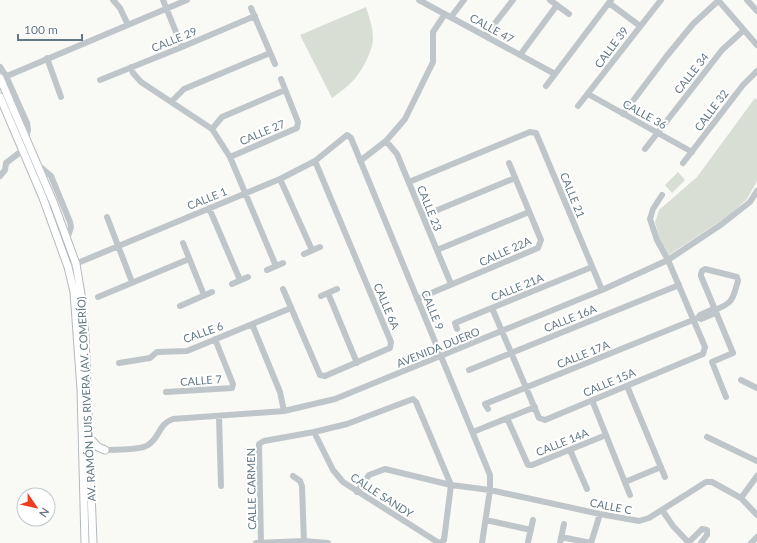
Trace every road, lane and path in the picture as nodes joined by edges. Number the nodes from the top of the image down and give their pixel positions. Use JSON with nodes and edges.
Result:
{"nodes":[{"id":1,"x":113,"y":0,"type":"edge"},
{"id":2,"x":163,"y":0,"type":"edge"},
{"id":3,"x":187,"y":0,"type":"edge"},
{"id":4,"x":419,"y":0,"type":"edge"},
{"id":5,"x":464,"y":0,"type":"edge"},
{"id":6,"x":513,"y":0,"type":"edge"},
{"id":7,"x":550,"y":0,"type":"edge"},
{"id":8,"x":662,"y":0,"type":"edge"},
{"id":9,"x":718,"y":0,"type":"edge"},
{"id":10,"x":747,"y":0,"type":"edge"},
{"id":11,"x":610,"y":1,"type":"edge"},
{"id":12,"x":557,"y":5,"type":"junction"},
{"id":13,"x":251,"y":8,"type":"dead end"},
{"id":14,"x":166,"y":9,"type":"junction"},
{"id":15,"x":757,"y":11,"type":"edge"},
{"id":16,"x":570,"y":14,"type":"dead end"},
{"id":17,"x":255,"y":16,"type":"junction"},
{"id":18,"x":448,"y":16,"type":"junction"},
{"id":19,"x":128,"y":25,"type":"junction"},
{"id":20,"x":640,"y":26,"type":"junction"},
{"id":21,"x":744,"y":30,"type":"junction"},
{"id":22,"x":486,"y":36,"type":"junction"},
{"id":23,"x":757,"y":45,"type":"edge"},
{"id":24,"x":182,"y":47,"type":"junction"},
{"id":25,"x":270,"y":53,"type":"junction"},
{"id":26,"x":520,"y":55,"type":"junction"},
{"id":27,"x":47,"y":58,"type":"junction"},
{"id":28,"x":275,"y":64,"type":"dead end"},
{"id":29,"x":0,"y":67,"type":"edge"},
{"id":30,"x":131,"y":67,"type":"junction"},
{"id":31,"x":757,"y":71,"type":"edge"},
{"id":32,"x":555,"y":74,"type":"junction"},
{"id":33,"x":2,"y":78,"type":"edge"},
{"id":34,"x":281,"y":79,"type":"dead end"},
{"id":35,"x":100,"y":80,"type":"dead end"},
{"id":36,"x":546,"y":86,"type":"dead end"},
{"id":37,"x":285,"y":90,"type":"junction"},
{"id":38,"x":588,"y":94,"type":"junction"},
{"id":39,"x":0,"y":97,"type":"edge"},
{"id":40,"x":61,"y":97,"type":"dead end"},
{"id":41,"x":171,"y":102,"type":"junction"},
{"id":42,"x":578,"y":106,"type":"dead end"},
{"id":43,"x":623,"y":114,"type":"junction"},
{"id":44,"x":212,"y":129,"type":"junction"},
{"id":45,"x":657,"y":133,"type":"junction"},
{"id":46,"x":347,"y":135,"type":"joint"},
{"id":47,"x":386,"y":141,"type":"junction"},
{"id":48,"x":645,"y":149,"type":"dead end"},
{"id":49,"x":23,"y":150,"type":"junction"},
{"id":50,"x":692,"y":152,"type":"junction"},
{"id":51,"x":230,"y":157,"type":"junction"},
{"id":52,"x":315,"y":161,"type":"junction"},
{"id":53,"x":360,"y":161,"type":"junction"},
{"id":54,"x":509,"y":163,"type":"dead end"},
{"id":55,"x":683,"y":163,"type":"dead end"},
{"id":56,"x":0,"y":176,"type":"edge"},
{"id":57,"x":515,"y":178,"type":"junction"},
{"id":58,"x":280,"y":179,"type":"junction"},
{"id":59,"x":409,"y":182,"type":"junction"},
{"id":60,"x":757,"y":191,"type":"edge"},
{"id":61,"x":245,"y":193,"type":"junction"},
{"id":62,"x":662,"y":195,"type":"dead end"},
{"id":63,"x":209,"y":208,"type":"junction"},
{"id":64,"x":529,"y":212,"type":"junction"},
{"id":65,"x":423,"y":216,"type":"junction"},
{"id":66,"x":107,"y":217,"type":"dead end"},
{"id":67,"x":183,"y":243,"type":"dead end"},
{"id":68,"x":118,"y":246,"type":"junction"},
{"id":69,"x":320,"y":247,"type":"dead end"},
{"id":70,"x":312,"y":250,"type":"junction"},
{"id":71,"x":437,"y":250,"type":"junction"},
{"id":72,"x":304,"y":254,"type":"dead end"},
{"id":73,"x":189,"y":259,"type":"junction"},
{"id":74,"x":668,"y":260,"type":"junction"},
{"id":75,"x":283,"y":263,"type":"dead end"},
{"id":76,"x":76,"y":264,"type":"junction"},
{"id":77,"x":276,"y":266,"type":"junction"},
{"id":78,"x":68,"y":267,"type":"junction"},
{"id":79,"x":592,"y":267,"type":"junction"},
{"id":80,"x":267,"y":270,"type":"dead end"},
{"id":81,"x":248,"y":277,"type":"dead end"},
{"id":82,"x":240,"y":280,"type":"junction"},
{"id":83,"x":132,"y":282,"type":"junction"},
{"id":84,"x":232,"y":284,"type":"dead end"},
{"id":85,"x":452,"y":284,"type":"junction"},
{"id":86,"x":679,"y":285,"type":"junction"},
{"id":87,"x":283,"y":289,"type":"dead end"},
{"id":88,"x":337,"y":289,"type":"dead end"},
{"id":89,"x":602,"y":290,"type":"junction"},
{"id":90,"x":212,"y":292,"type":"dead end"},
{"id":91,"x":328,"y":293,"type":"junction"},
{"id":92,"x":204,"y":295,"type":"junction"},
{"id":93,"x":321,"y":296,"type":"dead end"},
{"id":94,"x":98,"y":297,"type":"dead end"},
{"id":95,"x":417,"y":299,"type":"junction"},
{"id":96,"x":180,"y":306,"type":"dead end"},
{"id":97,"x":291,"y":308,"type":"junction"},
{"id":98,"x":492,"y":308,"type":"junction"},
{"id":99,"x":715,"y":311,"type":"junction"},
{"id":100,"x":696,"y":319,"type":"junction"},
{"id":101,"x":252,"y":324,"type":"junction"},
{"id":102,"x":457,"y":329,"type":"dead end"},
{"id":103,"x":503,"y":331,"type":"junction"},
{"id":104,"x":215,"y":339,"type":"junction"},
{"id":105,"x":512,"y":353,"type":"junction"},
{"id":106,"x":441,"y":357,"type":"junction"},
{"id":107,"x":357,"y":363,"type":"junction"},
{"id":108,"x":119,"y":364,"type":"dead end"},
{"id":109,"x":470,"y":370,"type":"dead end"},
{"id":110,"x":741,"y":380,"type":"dead end"},
{"id":111,"x":627,"y":386,"type":"junction"},
{"id":112,"x":526,"y":387,"type":"junction"},
{"id":113,"x":757,"y":388,"type":"edge"},
{"id":114,"x":166,"y":392,"type":"dead end"},
{"id":115,"x":726,"y":397,"type":"dead end"},
{"id":116,"x":592,"y":400,"type":"junction"},
{"id":117,"x":535,"y":407,"type":"junction"},
{"id":118,"x":488,"y":409,"type":"dead end"},
{"id":119,"x":284,"y":411,"type":"junction"},
{"id":120,"x":219,"y":416,"type":"junction"},
{"id":121,"x":507,"y":418,"type":"junction"},
{"id":122,"x":314,"y":432,"type":"junction"},
{"id":123,"x":473,"y":432,"type":"junction"},
{"id":124,"x":606,"y":435,"type":"junction"},
{"id":125,"x":89,"y":437,"type":"junction"},
{"id":126,"x":707,"y":437,"type":"dead end"},
{"id":127,"x":104,"y":450,"type":"junction"},
{"id":128,"x":570,"y":450,"type":"junction"},
{"id":129,"x":90,"y":460,"type":"junction"},
{"id":130,"x":757,"y":461,"type":"edge"},
{"id":131,"x":661,"y":467,"type":"junction"},
{"id":132,"x":293,"y":476,"type":"dead end"},
{"id":133,"x":757,"y":476,"type":"edge"},
{"id":134,"x":665,"y":477,"type":"dead end"},
{"id":135,"x":625,"y":482,"type":"junction"},
{"id":136,"x":451,"y":484,"type":"junction"},
{"id":137,"x":222,"y":486,"type":"dead end"},
{"id":138,"x":587,"y":489,"type":"dead end"},
{"id":139,"x":490,"y":490,"type":"junction"},
{"id":140,"x":357,"y":492,"type":"junction"},
{"id":141,"x":630,"y":495,"type":"dead end"},
{"id":142,"x":741,"y":498,"type":"junction"},
{"id":143,"x":662,"y":510,"type":"junction"},
{"id":144,"x":600,"y":514,"type":"junction"},
{"id":145,"x":757,"y":515,"type":"edge"},
{"id":146,"x":486,"y":520,"type":"junction"},
{"id":147,"x":533,"y":520,"type":"dead end"},
{"id":148,"x":564,"y":524,"type":"dead end"},
{"id":149,"x":531,"y":530,"type":"junction"},
{"id":150,"x":757,"y":537,"type":"edge"},
{"id":151,"x":561,"y":540,"type":"edge"},
{"id":152,"x":304,"y":542,"type":"edge"},
{"id":153,"x":528,"y":542,"type":"dead end"},
{"id":154,"x":85,"y":543,"type":"edge"},
{"id":155,"x":93,"y":543,"type":"edge"},
{"id":156,"x":256,"y":543,"type":"edge"},
{"id":157,"x":261,"y":543,"type":"edge"},
{"id":158,"x":328,"y":543,"type":"edge"},
{"id":159,"x":440,"y":543,"type":"edge"},
{"id":160,"x":482,"y":543,"type":"edge"},
{"id":161,"x":689,"y":543,"type":"edge"},
{"id":162,"x":701,"y":543,"type":"edge"},
{"id":163,"x":751,"y":543,"type":"edge"}],
"edges":[{"from":1,"to":19,"type":"street"},
{"from":2,"to":14,"type":"street"},
{"from":3,"to":14,"type":"street"},
{"from":4,"to":18,"type":"street","name":"CALLE 47"},
{"from":5,"to":18,"type":"street"},
{"from":6,"to":22,"type":"street"},
{"from":7,"to":12,"type":"street"},
{"from":8,"to":20,"type":"street","name":"CALLE 39"},
{"from":9,"to":21,"type":"street"},
{"from":9,"to":43,"type":"street"},
{"from":10,"to":15,"type":"street"},
{"from":11,"to":20,"type":"street"},
{"from":11,"to":32,"type":"street"},
{"from":12,"to":16,"type":"street"},
{"from":12,"to":26,"type":"street"},
{"from":13,"to":17,"type":"street"},
{"from":14,"to":19,"type":"street"},
{"from":14,"to":24,"type":"street"},
{"from":17,"to":24,"type":"street","name":"CALLE 29"},
{"from":17,"to":25,"type":"street"},
{"from":18,"to":22,"type":"street","name":"CALLE 47"},
{"from":18,"to":47,"type":"street"},
{"from":19,"to":27,"type":"street"},
{"from":20,"to":38,"type":"street","name":"CALLE 39"},
{"from":21,"to":23,"type":"street"},
{"from":21,"to":45,"type":"street","name":"CALLE 34"},
{"from":22,"to":26,"type":"street","name":"CALLE 47"},
{"from":24,"to":30,"type":"street","name":"CALLE 29"},
{"from":25,"to":28,"type":"street"},
{"from":25,"to":41,"type":"street"},
{"from":26,"to":32,"type":"street","name":"CALLE 47"},
{"from":27,"to":33,"type":"street"},
{"from":27,"to":40,"type":"street"},
{"from":29,"to":33,"type":"street"},
{"from":30,"to":35,"type":"street","name":"CALLE 29"},
{"from":30,"to":41,"type":"street"},
{"from":31,"to":50,"type":"street","name":"CALLE 32"},
{"from":32,"to":36,"type":"street"},
{"from":33,"to":76,"type":"main road","name":"AV. RAMÓN LUIS RIVERA (AV. COMERÍO)"},
{"from":34,"to":37,"type":"street","name":"CALLE 27"},
{"from":37,"to":44,"type":"street"},
{"from":37,"to":51,"type":"street","name":"CALLE 27"},
{"from":38,"to":42,"type":"street","name":"CALLE 39"},
{"from":38,"to":43,"type":"street","name":"CALLE 36"},
{"from":39,"to":49,"type":"main road","name":"AV. RAMÓN LUIS RIVERA (AV. COMERÍO)"},
{"from":41,"to":44,"type":"street"},
{"from":43,"to":45,"type":"street","name":"CALLE 36"},
{"from":44,"to":51,"type":"street"},
{"from":45,"to":48,"type":"street","name":"CALLE 34"},
{"from":45,"to":50,"type":"street","name":"CALLE 36"},
{"from":46,"to":52,"type":"street","name":"CALLE 1"},
{"from":46,"to":53,"type":"street","name":"CALLE 9"},
{"from":47,"to":53,"type":"street"},
{"from":47,"to":59,"type":"street","name":"CALLE 23"},
{"from":49,"to":56,"type":"street"},
{"from":49,"to":78,"type":"main road","name":"AV. RAMÓN LUIS RIVERA (AV. COMERÍO)"},
{"from":50,"to":55,"type":"street","name":"CALLE 32"},
{"from":51,"to":61,"type":"street"},
{"from":52,"to":58,"type":"street","name":"CALLE 1"},
{"from":52,"to":107,"type":"street","name":"CALLE 6A"},
{"from":53,"to":95,"type":"street","name":"CALLE 9"},
{"from":54,"to":57,"type":"street","name":"CALLE 22A"},
{"from":57,"to":64,"type":"street","name":"CALLE 22A"},
{"from":57,"to":65,"type":"street"},
{"from":58,"to":61,"type":"street","name":"CALLE 1"},
{"from":58,"to":70,"type":"street"},
{"from":59,"to":65,"type":"street","name":"CALLE 23"},
{"from":59,"to":79,"type":"street","name":"CALLE 21"},
{"from":60,"to":74,"type":"street","name":"AVENIDA DUERO"},
{"from":61,"to":63,"type":"street","name":"CALLE 1"},
{"from":61,"to":77,"type":"street"},
{"from":62,"to":74,"type":"street","name":"CALLE 15A"},
{"from":63,"to":68,"type":"street","name":"CALLE 1"},
{"from":63,"to":82,"type":"street"},
{"from":64,"to":71,"type":"street"},
{"from":64,"to":85,"type":"street","name":"CALLE 22A"},
{"from":65,"to":71,"type":"street","name":"CALLE 23"},
{"from":66,"to":68,"type":"street"},
{"from":67,"to":73,"type":"street"},
{"from":68,"to":76,"type":"street","name":"CALLE 1"},
{"from":68,"to":83,"type":"street"},
{"from":69,"to":70,"type":"street"},
{"from":70,"to":72,"type":"street"},
{"from":71,"to":85,"type":"street","name":"CALLE 23"},
{"from":73,"to":83,"type":"street"},
{"from":73,"to":92,"type":"street"},
{"from":74,"to":86,"type":"street","name":"CALLE 15A"},
{"from":74,"to":89,"type":"street","name":"AVENIDA DUERO"},
{"from":75,"to":77,"type":"street"},
{"from":76,"to":78,"type":"street","name":"CALLE 1"},
{"from":76,"to":125,"type":"main road","name":"AV. RAMÓN LUIS RIVERA (AV. COMERÍO)"},
{"from":77,"to":80,"type":"street"},
{"from":78,"to":154,"type":"main road","name":"AV. RAMÓN LUIS RIVERA (AV. COMERÍO)"},
{"from":79,"to":89,"type":"street","name":"CALLE 21"},
{"from":79,"to":98,"type":"street","name":"CALLE 21A"},
{"from":81,"to":82,"type":"street"},
{"from":82,"to":84,"type":"street"},
{"from":83,"to":94,"type":"street"},
{"from":85,"to":95,"type":"street","name":"CALLE 22A"},
{"from":86,"to":100,"type":"street","name":"CALLE 15A"},
{"from":86,"to":105,"type":"street","name":"CALLE 16A"},
{"from":87,"to":97,"type":"street","name":"CALLE 6A"},
{"from":88,"to":91,"type":"street"},
{"from":89,"to":103,"type":"street","name":"AVENIDA DUERO"},
{"from":90,"to":92,"type":"street"},
{"from":91,"to":93,"type":"street"},
{"from":91,"to":107,"type":"street"},
{"from":92,"to":96,"type":"street"},
{"from":95,"to":106,"type":"street","name":"CALLE 9"},
{"from":97,"to":101,"type":"street","name":"CALLE 6"},
{"from":97,"to":107,"type":"street","name":"CALLE 6A"},
{"from":98,"to":102,"type":"street","name":"CALLE 21A"},
{"from":98,"to":103,"type":"street","name":"CALLE 15A"},
{"from":99,"to":99,"type":"street"},
{"from":99,"to":100,"type":"street","name":"CALLE 17A"},
{"from":99,"to":115,"type":"street"},
{"from":100,"to":111,"type":"street","name":"CALLE 15A"},
{"from":100,"to":112,"type":"street","name":"CALLE 17A"},
{"from":101,"to":104,"type":"street","name":"CALLE 6"},
{"from":101,"to":119,"type":"street"},
{"from":103,"to":105,"type":"street","name":"CALLE 15A"},
{"from":103,"to":106,"type":"street","name":"AVENIDA DUERO"},
{"from":104,"to":108,"type":"street","name":"CALLE 6"},
{"from":104,"to":114,"type":"street","name":"CALLE 7"},
{"from":105,"to":109,"type":"street","name":"CALLE 16A"},
{"from":105,"to":112,"type":"street","name":"CALLE 15A"},
{"from":106,"to":119,"type":"street","name":"AVENIDA DUERO"},
{"from":106,"to":123,"type":"street","name":"CALLE 9"},
{"from":110,"to":113,"type":"street"},
{"from":111,"to":116,"type":"street","name":"CALLE 15A"},
{"from":111,"to":131,"type":"street"},
{"from":112,"to":117,"type":"street","name":"CALLE 15A"},
{"from":112,"to":118,"type":"street","name":"CALLE 17A"},
{"from":116,"to":117,"type":"street","name":"CALLE 15A"},
{"from":116,"to":124,"type":"street"},
{"from":117,"to":121,"type":"street"},
{"from":119,"to":120,"type":"street","name":"AVENIDA DUERO"},
{"from":120,"to":127,"type":"street","name":"AVENIDA DUERO"},
{"from":120,"to":137,"type":"street"},
{"from":121,"to":123,"type":"street"},
{"from":121,"to":128,"type":"street","name":"CALLE 14A"},
{"from":122,"to":136,"type":"street"},
{"from":122,"to":140,"type":"street","name":"CALLE SANDY"},
{"from":122,"to":157,"type":"street","name":"CALLE CARMEN"},
{"from":123,"to":139,"type":"street","name":"CALLE 9"},
{"from":124,"to":128,"type":"street","name":"CALLE 14A"},
{"from":124,"to":135,"type":"street"},
{"from":125,"to":127,"type":"main road"},
{"from":125,"to":129,"type":"main road","name":"AV. RAMÓN LUIS RIVERA (AV. COMERÍO)"},
{"from":126,"to":130,"type":"street"},
{"from":127,"to":129,"type":"main road"},
{"from":128,"to":138,"type":"street"},
{"from":129,"to":155,"type":"main road","name":"AV. RAMÓN LUIS RIVERA (AV. COMERÍO)"},
{"from":131,"to":134,"type":"street"},
{"from":131,"to":135,"type":"street"},
{"from":132,"to":152,"type":"street"},
{"from":133,"to":142,"type":"street"},
{"from":135,"to":141,"type":"street"},
{"from":136,"to":139,"type":"street","name":"CALLE C"},
{"from":136,"to":140,"type":"street","name":"CALLE C"},
{"from":136,"to":159,"type":"street","name":"CALLE SANDY"},
{"from":139,"to":144,"type":"street","name":"CALLE C"},
{"from":139,"to":146,"type":"street","name":"CALLE 9"},
{"from":140,"to":159,"type":"street","name":"CALLE SANDY"},
{"from":142,"to":143,"type":"street","name":"CALLE C"},
{"from":142,"to":145,"type":"street","name":"CALLE C"},
{"from":143,"to":144,"type":"street","name":"CALLE C"},
{"from":143,"to":161,"type":"street"},
{"from":144,"to":151,"type":"street"},
{"from":146,"to":149,"type":"street"},
{"from":146,"to":160,"type":"street","name":"CALLE 9"},
{"from":147,"to":149,"type":"street"},
{"from":148,"to":151,"type":"street"},
{"from":149,"to":153,"type":"street"},
{"from":150,"to":163,"type":"street"},
{"from":152,"to":157,"type":"street"},
{"from":152,"to":158,"type":"street"},
{"from":156,"to":157,"type":"street"},
{"from":161,"to":162,"type":"street"}]}
